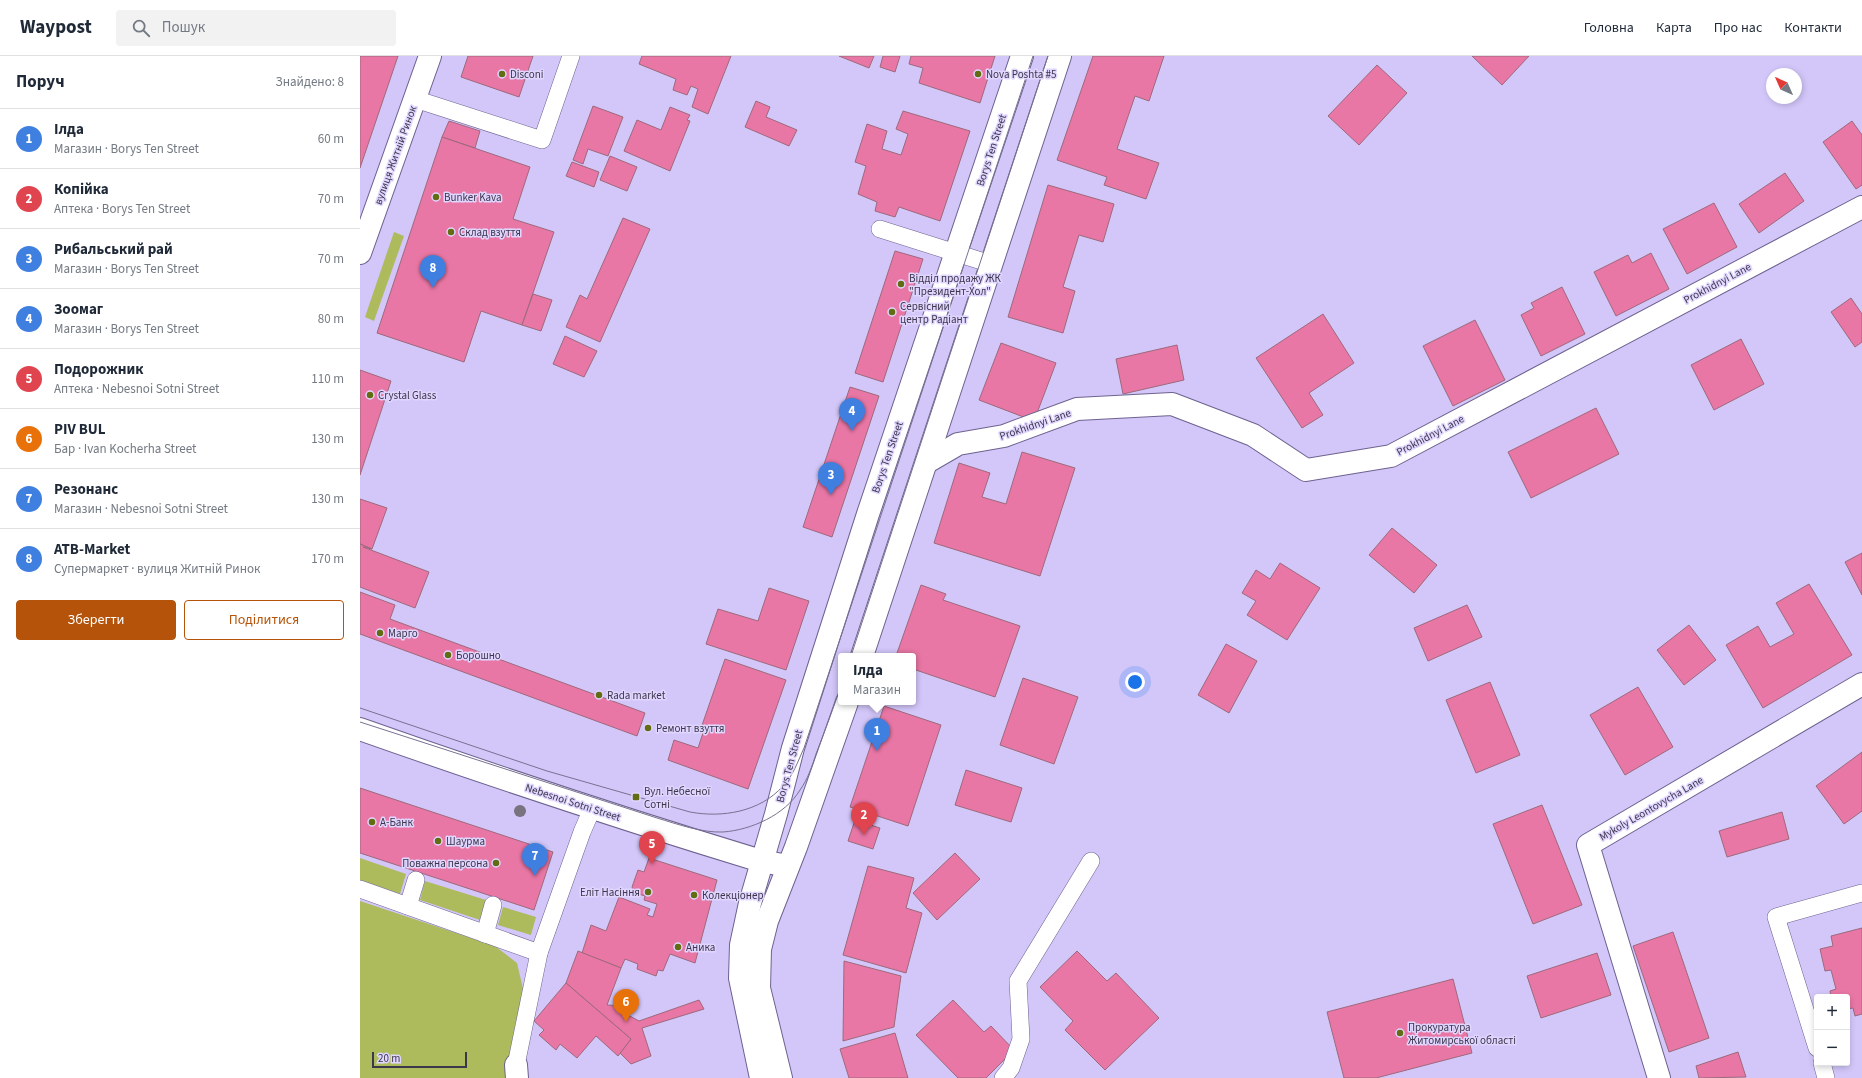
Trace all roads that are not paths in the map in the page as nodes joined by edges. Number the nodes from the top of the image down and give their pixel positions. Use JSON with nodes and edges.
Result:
{"nodes":[{"id":1,"x":430,"y":56,"type":"edge"},
{"id":2,"x":571,"y":56,"type":"edge"},
{"id":3,"x":1022,"y":56,"type":"edge"},
{"id":4,"x":1060,"y":56,"type":"edge"},
{"id":5,"x":415,"y":99,"type":"junction"},
{"id":6,"x":1862,"y":207,"type":"edge"},
{"id":7,"x":880,"y":229,"type":"dead end"},
{"id":8,"x":360,"y":253,"type":"edge"},
{"id":9,"x":956,"y":254,"type":"junction"},
{"id":10,"x":991,"y":264,"type":"junction"},
{"id":11,"x":927,"y":462,"type":"junction"},
{"id":12,"x":863,"y":653,"type":"edge"},
{"id":13,"x":1862,"y":684,"type":"edge"},
{"id":14,"x":846,"y":705,"type":"edge"},
{"id":15,"x":360,"y":729,"type":"edge"},
{"id":16,"x":592,"y":808,"type":"junction"},
{"id":17,"x":761,"y":861,"type":"junction"},
{"id":18,"x":1091,"y":861,"type":"dead end"},
{"id":19,"x":788,"y":866,"type":"junction"},
{"id":20,"x":416,"y":880,"type":"dead end"},
{"id":21,"x":360,"y":889,"type":"edge"},
{"id":22,"x":1862,"y":893,"type":"edge"},
{"id":23,"x":408,"y":906,"type":"junction"},
{"id":24,"x":493,"y":906,"type":"dead end"},
{"id":25,"x":485,"y":934,"type":"junction"},
{"id":26,"x":538,"y":954,"type":"junction"},
{"id":27,"x":1814,"y":1038,"type":"edge"},
{"id":28,"x":1823,"y":1066,"type":"edge"},
{"id":29,"x":516,"y":1071,"type":"edge"},
{"id":30,"x":761,"y":1078,"type":"edge"},
{"id":31,"x":781,"y":1078,"type":"edge"},
{"id":32,"x":1003,"y":1078,"type":"edge"},
{"id":33,"x":1659,"y":1078,"type":"edge"},
{"id":34,"x":1826,"y":1078,"type":"edge"}],
"edges":[{"from":1,"to":5,"type":"street","name":"вулиця Житній Ринок"},
{"from":2,"to":5,"type":"lane"},
{"from":3,"to":9,"type":"street","name":"Borys Ten Street"},
{"from":4,"to":10,"type":"street"},
{"from":5,"to":8,"type":"street","name":"вулиця Житній Ринок"},
{"from":6,"to":11,"type":"street","name":"Prokhidnyi Lane"},
{"from":7,"to":9,"type":"lane"},
{"from":9,"to":10,"type":"lane"},
{"from":9,"to":17,"type":"street","name":"Borys Ten Street"},
{"from":10,"to":11,"type":"street"},
{"from":11,"to":12,"type":"street"},
{"from":13,"to":33,"type":"street","name":"Mykoly Leontovycha Lane"},
{"from":14,"to":19,"type":"street"},
{"from":15,"to":16,"type":"street","name":"Nebesnoi Sotni Street"},
{"from":16,"to":17,"type":"street","name":"Nebesnoi Sotni Street"},
{"from":16,"to":26,"type":"lane"},
{"from":17,"to":19,"type":"street","name":"Nebesnoi Sotni Street"},
{"from":17,"to":30,"type":"street","name":"Borys Ten Street"},
{"from":18,"to":32,"type":"lane"},
{"from":19,"to":31,"type":"street"},
{"from":20,"to":23,"type":"lane"},
{"from":21,"to":23,"type":"lane"},
{"from":22,"to":27,"type":"lane"},
{"from":23,"to":25,"type":"lane"},
{"from":24,"to":25,"type":"lane"},
{"from":25,"to":26,"type":"lane"},
{"from":26,"to":29,"type":"lane"},
{"from":28,"to":34,"type":"lane"}]}
